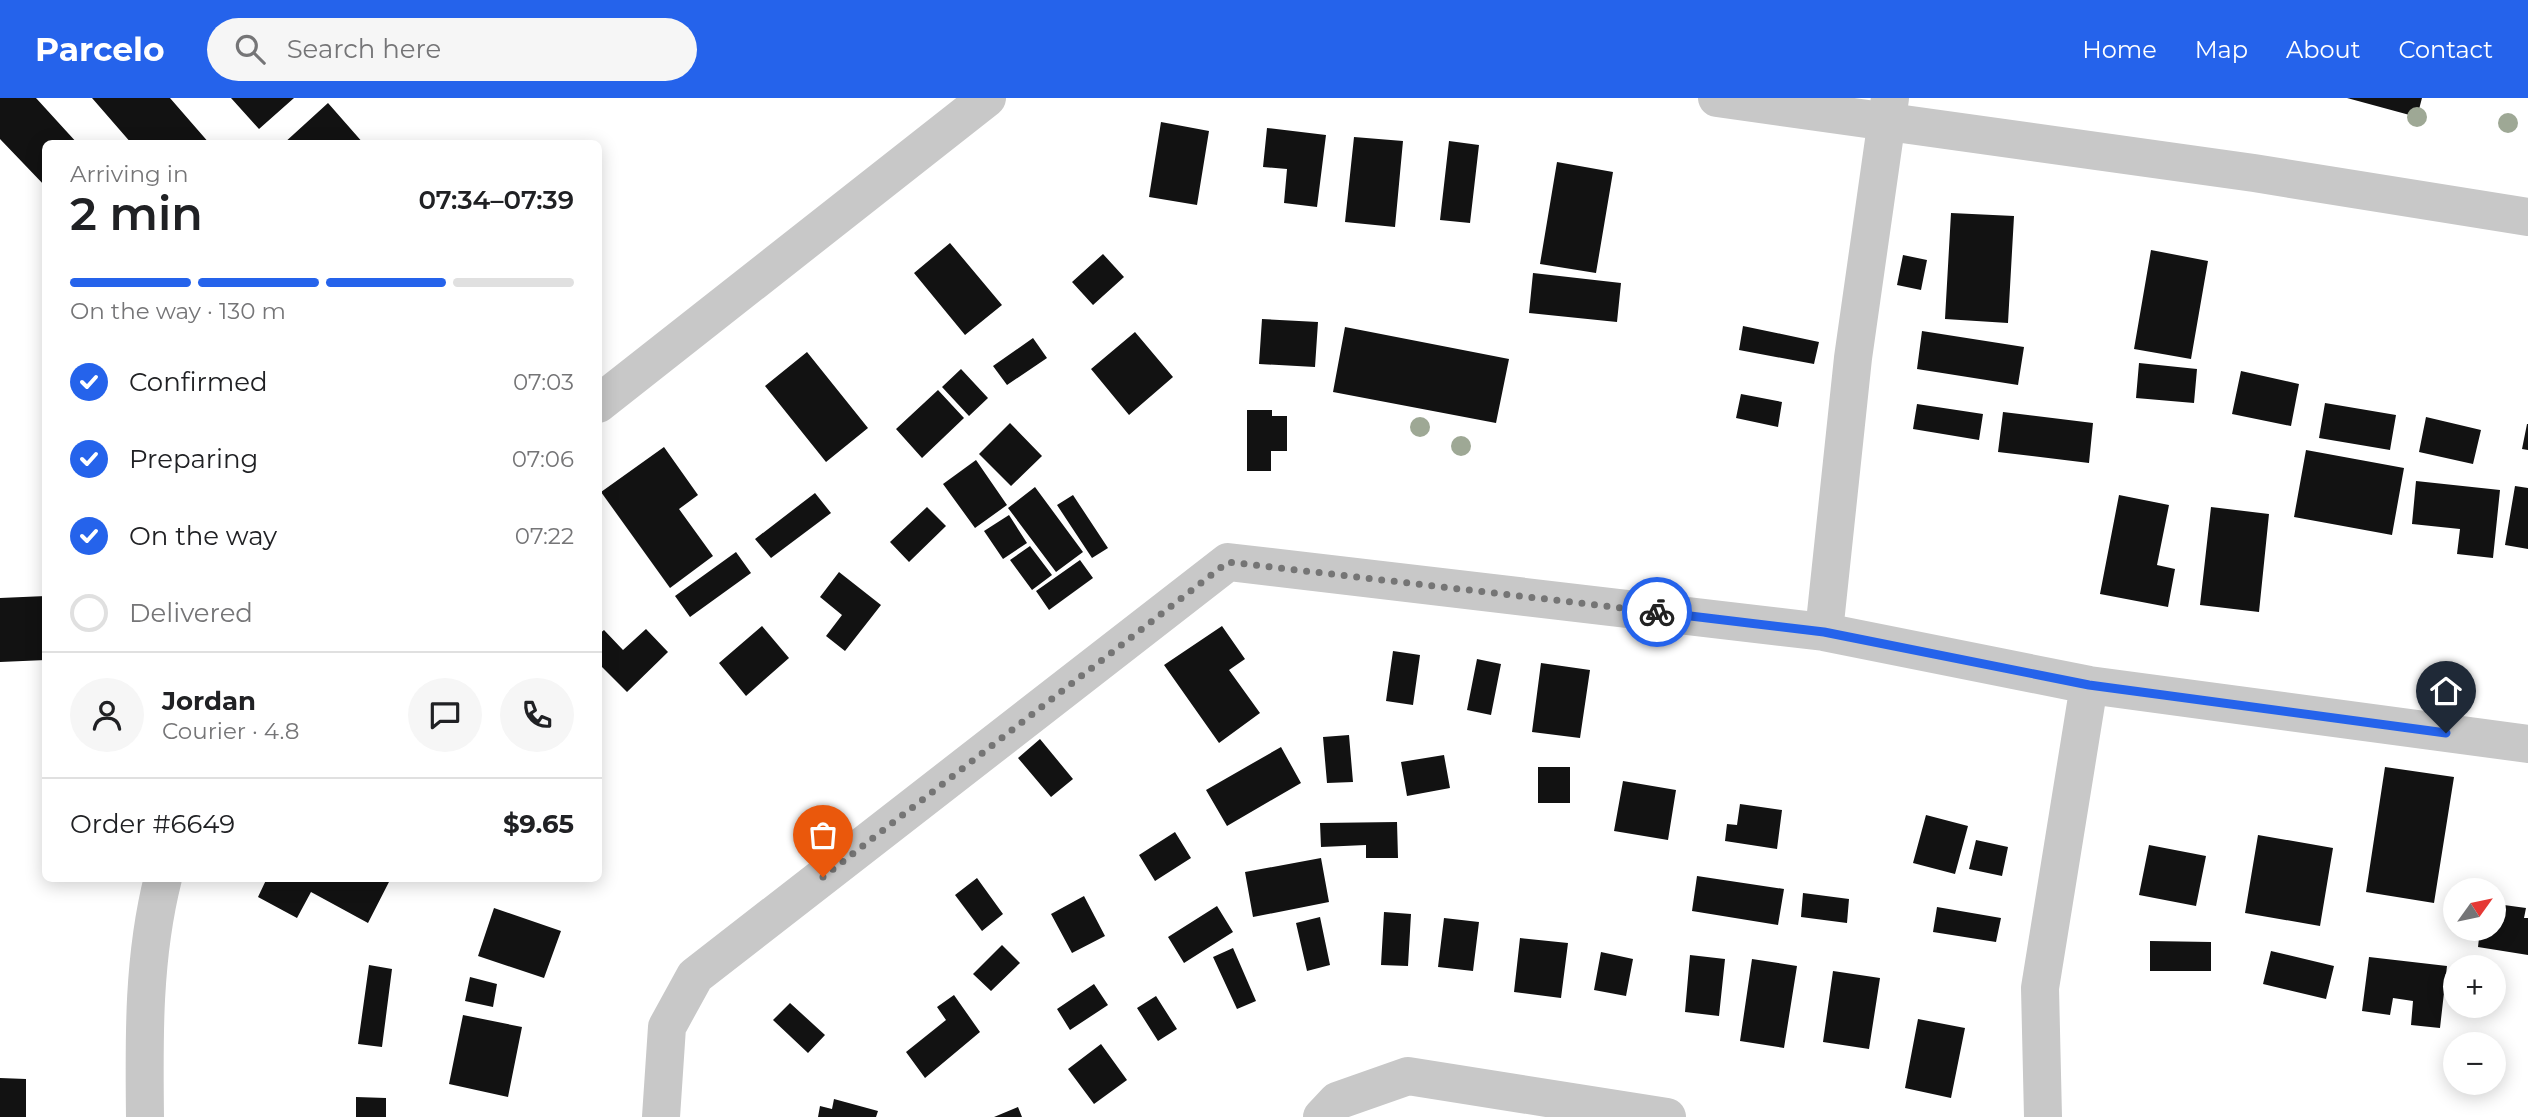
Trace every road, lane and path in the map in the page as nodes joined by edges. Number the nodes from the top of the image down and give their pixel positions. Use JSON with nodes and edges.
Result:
{"nodes":[{"id":1,"x":987,"y":98,"type":"edge"},
{"id":2,"x":1717,"y":98,"type":"edge"},
{"id":3,"x":1889,"y":109,"type":"edge"},
{"id":4,"x":2528,"y":217,"type":"edge"},
{"id":5,"x":602,"y":401,"type":"edge"},
{"id":6,"x":1824,"y":632,"type":"junction"},
{"id":7,"x":2089,"y":685,"type":"junction"},
{"id":8,"x":2528,"y":744,"type":"edge"},
{"id":9,"x":162,"y":882,"type":"edge"},
{"id":10,"x":145,"y":1117,"type":"edge"},
{"id":11,"x":661,"y":1117,"type":"edge"},
{"id":12,"x":1322,"y":1117,"type":"edge"},
{"id":13,"x":1667,"y":1117,"type":"edge"},
{"id":14,"x":2043,"y":1117,"type":"edge"}],
"edges":[{"from":1,"to":5,"type":"street"},
{"from":2,"to":3,"type":"street"},
{"from":3,"to":4,"type":"street"},
{"from":3,"to":6,"type":"street"},
{"from":6,"to":7,"type":"street"},
{"from":6,"to":11,"type":"street"},
{"from":7,"to":8,"type":"street"},
{"from":7,"to":14,"type":"street"},
{"from":9,"to":10,"type":"street"},
{"from":12,"to":13,"type":"street"}]}
